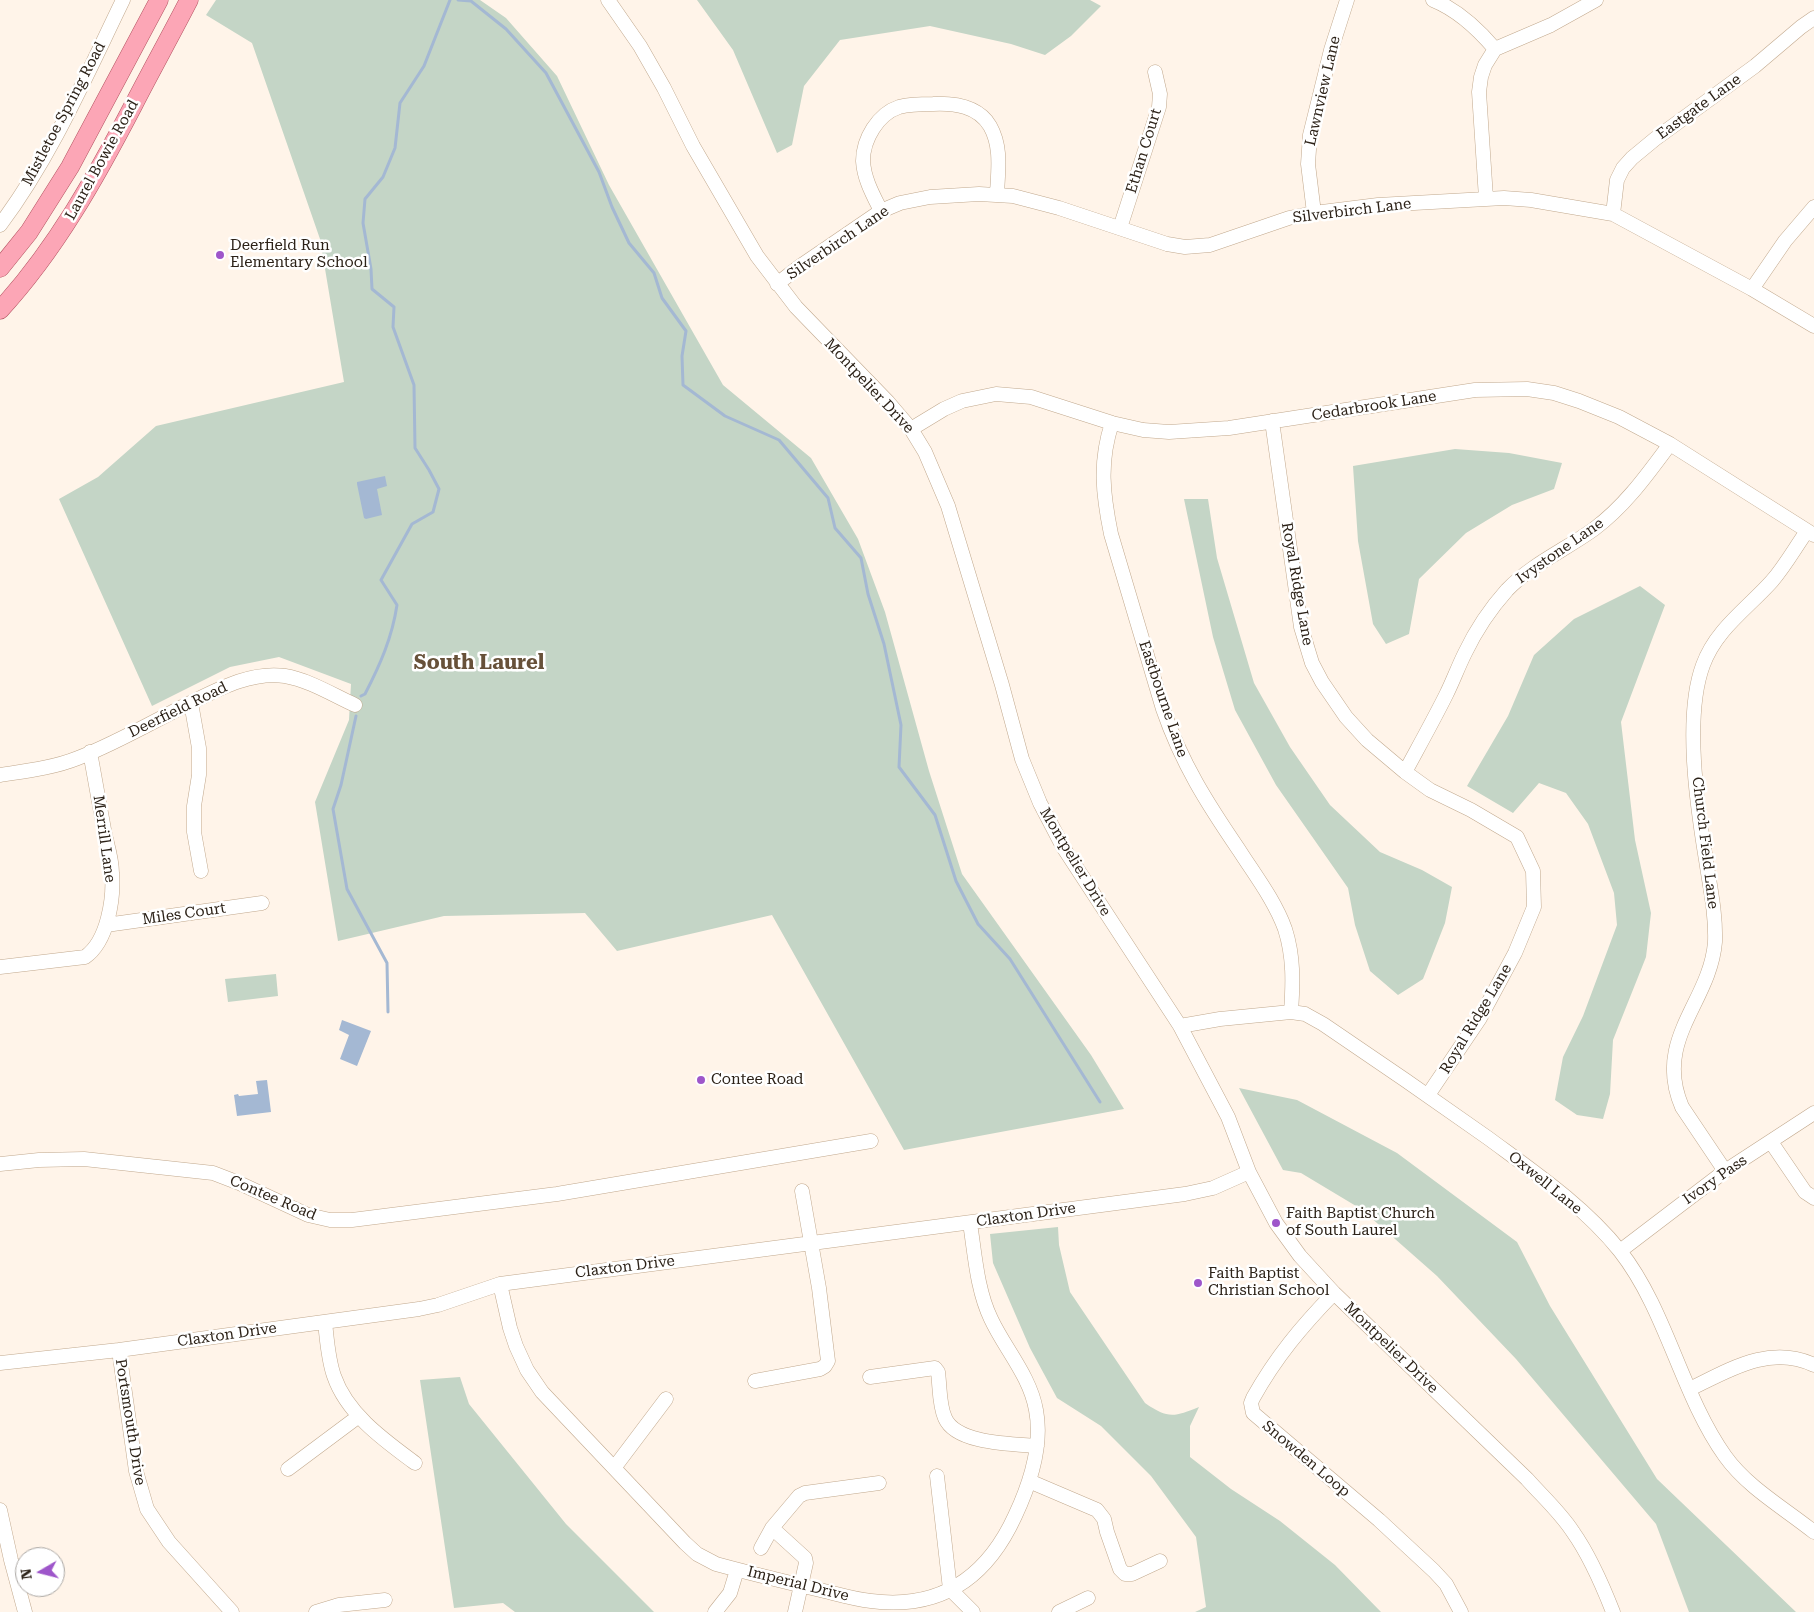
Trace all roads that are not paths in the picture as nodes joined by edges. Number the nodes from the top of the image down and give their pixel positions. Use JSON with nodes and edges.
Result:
{"nodes":[{"id":1,"x":123,"y":0,"type":"edge"},
{"id":2,"x":159,"y":0,"type":"edge"},
{"id":3,"x":189,"y":0,"type":"edge"},
{"id":4,"x":608,"y":0,"type":"edge"},
{"id":5,"x":1347,"y":0,"type":"edge"},
{"id":6,"x":1433,"y":0,"type":"edge"},
{"id":7,"x":1596,"y":0,"type":"edge"},
{"id":8,"x":1814,"y":18,"type":"edge"},
{"id":9,"x":175,"y":27,"type":"junction"},
{"id":10,"x":1495,"y":49,"type":"junction"},
{"id":11,"x":1155,"y":72,"type":"dead end"},
{"id":12,"x":107,"y":100,"type":"junction"},
{"id":13,"x":998,"y":194,"type":"junction"},
{"id":14,"x":1486,"y":198,"type":"junction"},
{"id":15,"x":1814,"y":207,"type":"edge"},
{"id":16,"x":881,"y":211,"type":"junction"},
{"id":17,"x":1314,"y":213,"type":"junction"},
{"id":18,"x":1613,"y":214,"type":"junction"},
{"id":19,"x":0,"y":225,"type":"edge"},
{"id":20,"x":1120,"y":228,"type":"junction"},
{"id":21,"x":0,"y":268,"type":"edge"},
{"id":22,"x":777,"y":284,"type":"junction"},
{"id":23,"x":1752,"y":290,"type":"junction"},
{"id":24,"x":0,"y":310,"type":"edge"},
{"id":25,"x":1814,"y":326,"type":"edge"},
{"id":26,"x":1272,"y":421,"type":"junction"},
{"id":27,"x":1112,"y":423,"type":"junction"},
{"id":28,"x":911,"y":429,"type":"junction"},
{"id":29,"x":1670,"y":444,"type":"junction"},
{"id":30,"x":1810,"y":533,"type":"edge"},
{"id":31,"x":191,"y":703,"type":"junction"},
{"id":32,"x":355,"y":705,"type":"dead end"},
{"id":33,"x":90,"y":752,"type":"junction"},
{"id":34,"x":1405,"y":772,"type":"junction"},
{"id":35,"x":0,"y":775,"type":"edge"},
{"id":36,"x":201,"y":872,"type":"dead end"},
{"id":37,"x":262,"y":903,"type":"dead end"},
{"id":38,"x":106,"y":925,"type":"junction"},
{"id":39,"x":0,"y":967,"type":"edge"},
{"id":40,"x":1292,"y":1012,"type":"junction"},
{"id":41,"x":1180,"y":1026,"type":"junction"},
{"id":42,"x":1428,"y":1095,"type":"junction"},
{"id":43,"x":1814,"y":1113,"type":"edge"},
{"id":44,"x":871,"y":1141,"type":"dead end"},
{"id":45,"x":1770,"y":1142,"type":"junction"},
{"id":46,"x":0,"y":1164,"type":"edge"},
{"id":47,"x":1725,"y":1171,"type":"junction"},
{"id":48,"x":1249,"y":1172,"type":"junction"},
{"id":49,"x":802,"y":1191,"type":"dead end"},
{"id":50,"x":1814,"y":1198,"type":"edge"},
{"id":51,"x":970,"y":1223,"type":"junction"},
{"id":52,"x":811,"y":1244,"type":"junction"},
{"id":53,"x":1620,"y":1251,"type":"junction"},
{"id":54,"x":500,"y":1284,"type":"junction"},
{"id":55,"x":1334,"y":1293,"type":"junction"},
{"id":56,"x":324,"y":1322,"type":"junction"},
{"id":57,"x":119,"y":1350,"type":"junction"},
{"id":58,"x":0,"y":1363,"type":"edge"},
{"id":59,"x":1814,"y":1365,"type":"edge"},
{"id":60,"x":870,"y":1377,"type":"dead end"},
{"id":61,"x":755,"y":1381,"type":"dead end"},
{"id":62,"x":1690,"y":1389,"type":"junction"},
{"id":63,"x":666,"y":1399,"type":"dead end"},
{"id":64,"x":359,"y":1416,"type":"junction"},
{"id":65,"x":1037,"y":1446,"type":"junction"},
{"id":66,"x":415,"y":1463,"type":"dead end"},
{"id":67,"x":614,"y":1468,"type":"junction"},
{"id":68,"x":288,"y":1469,"type":"dead end"},
{"id":69,"x":937,"y":1476,"type":"dead end"},
{"id":70,"x":1029,"y":1481,"type":"junction"},
{"id":71,"x":879,"y":1483,"type":"dead end"},
{"id":72,"x":0,"y":1511,"type":"edge"},
{"id":73,"x":772,"y":1528,"type":"junction"},
{"id":74,"x":1814,"y":1532,"type":"edge"},
{"id":75,"x":761,"y":1548,"type":"dead end"},
{"id":76,"x":1160,"y":1561,"type":"dead end"},
{"id":77,"x":737,"y":1570,"type":"junction"},
{"id":78,"x":802,"y":1586,"type":"junction"},
{"id":79,"x":950,"y":1589,"type":"junction"},
{"id":80,"x":1088,"y":1598,"type":"dead end"},
{"id":81,"x":385,"y":1600,"type":"dead end"},
{"id":82,"x":895,"y":1607,"type":"edge"},
{"id":83,"x":25,"y":1612,"type":"edge"},
{"id":84,"x":232,"y":1612,"type":"edge"},
{"id":85,"x":316,"y":1612,"type":"edge"},
{"id":86,"x":715,"y":1612,"type":"edge"},
{"id":87,"x":795,"y":1612,"type":"edge"},
{"id":88,"x":973,"y":1612,"type":"edge"},
{"id":89,"x":1059,"y":1612,"type":"edge"},
{"id":90,"x":1461,"y":1612,"type":"edge"},
{"id":91,"x":1613,"y":1612,"type":"edge"}],
"edges":[{"from":1,"to":19,"type":"street","name":"Mistletoe Spring Road"},
{"from":2,"to":12,"type":"main road","name":"Laurel Bowie Road"},
{"from":3,"to":9,"type":"main road","name":"Laurel Bowie Road"},
{"from":4,"to":22,"type":"street","name":"Montpelier Drive"},
{"from":5,"to":17,"type":"street","name":"Lawnview Lane"},
{"from":6,"to":10,"type":"street"},
{"from":7,"to":10,"type":"street"},
{"from":8,"to":18,"type":"street","name":"Eastgate Lane"},
{"from":9,"to":12,"type":"main road"},
{"from":9,"to":24,"type":"main road","name":"Laurel Bowie Road"},
{"from":10,"to":14,"type":"street"},
{"from":11,"to":20,"type":"street","name":"Ethan Court"},
{"from":12,"to":21,"type":"main road","name":"Laurel Bowie Road"},
{"from":13,"to":16,"type":"street","name":"Silverbirch Lane"},
{"from":13,"to":16,"type":"street"},
{"from":13,"to":20,"type":"street","name":"Silverbirch Lane"},
{"from":14,"to":17,"type":"street","name":"Silverbirch Lane"},
{"from":14,"to":18,"type":"street","name":"Silverbirch Lane"},
{"from":15,"to":23,"type":"street"},
{"from":16,"to":22,"type":"street","name":"Silverbirch Lane"},
{"from":17,"to":20,"type":"street","name":"Silverbirch Lane"},
{"from":18,"to":23,"type":"street","name":"Silverbirch Lane"},
{"from":22,"to":28,"type":"street","name":"Montpelier Drive"},
{"from":23,"to":25,"type":"street","name":"Silverbirch Lane"},
{"from":26,"to":27,"type":"street","name":"Cedarbrook Lane"},
{"from":26,"to":29,"type":"street","name":"Cedarbrook Lane"},
{"from":26,"to":34,"type":"street","name":"Royal Ridge Lane"},
{"from":27,"to":28,"type":"street","name":"Cedarbrook Lane"},
{"from":27,"to":40,"type":"street","name":"Eastbourne Lane"},
{"from":28,"to":41,"type":"street","name":"Montpelier Drive"},
{"from":29,"to":30,"type":"street","name":"Cedarbrook Lane"},
{"from":29,"to":34,"type":"street","name":"Ivystone Lane"},
{"from":30,"to":47,"type":"street","name":"Church Field Lane"},
{"from":31,"to":32,"type":"street","name":"Deerfield Road"},
{"from":31,"to":33,"type":"street","name":"Deerfield Road"},
{"from":31,"to":36,"type":"street"},
{"from":33,"to":35,"type":"street","name":"Deerfield Road"},
{"from":33,"to":38,"type":"street","name":"Merrill Lane"},
{"from":34,"to":42,"type":"street","name":"Royal Ridge Lane"},
{"from":37,"to":38,"type":"street","name":"Miles Court"},
{"from":38,"to":39,"type":"street","name":"Merrill Lane"},
{"from":40,"to":41,"type":"street","name":"Oxwell Lane"},
{"from":40,"to":42,"type":"street","name":"Oxwell Lane"},
{"from":41,"to":48,"type":"street","name":"Montpelier Drive"},
{"from":42,"to":53,"type":"street","name":"Oxwell Lane"},
{"from":43,"to":45,"type":"street","name":"Ivory Pass"},
{"from":44,"to":46,"type":"street","name":"Contee Road"},
{"from":45,"to":47,"type":"street","name":"Ivory Pass"},
{"from":45,"to":50,"type":"street"},
{"from":47,"to":53,"type":"street","name":"Ivory Pass"},
{"from":48,"to":51,"type":"street","name":"Claxton Drive"},
{"from":48,"to":55,"type":"street","name":"Montpelier Drive"},
{"from":49,"to":52,"type":"street"},
{"from":51,"to":52,"type":"street","name":"Claxton Drive"},
{"from":51,"to":65,"type":"street","name":"Imperial Drive"},
{"from":52,"to":54,"type":"street","name":"Claxton Drive"},
{"from":52,"to":61,"type":"street"},
{"from":53,"to":62,"type":"street","name":"Oxwell Lane"},
{"from":54,"to":56,"type":"street","name":"Claxton Drive"},
{"from":54,"to":67,"type":"street","name":"Imperial Drive"},
{"from":55,"to":90,"type":"street","name":"Snowden Loop"},
{"from":55,"to":91,"type":"street","name":"Montpelier Drive"},
{"from":56,"to":57,"type":"street","name":"Claxton Drive"},
{"from":56,"to":64,"type":"street"},
{"from":57,"to":58,"type":"street","name":"Claxton Drive"},
{"from":57,"to":84,"type":"street","name":"Portsmouth Drive"},
{"from":59,"to":62,"type":"street"},
{"from":60,"to":65,"type":"street"},
{"from":62,"to":74,"type":"street","name":"Oxwell Lane"},
{"from":63,"to":67,"type":"street"},
{"from":64,"to":66,"type":"street"},
{"from":64,"to":68,"type":"street"},
{"from":65,"to":70,"type":"street","name":"Imperial Drive"},
{"from":67,"to":77,"type":"street","name":"Imperial Drive"},
{"from":69,"to":79,"type":"street"},
{"from":70,"to":76,"type":"street"},
{"from":70,"to":79,"type":"street","name":"Imperial Drive"},
{"from":71,"to":73,"type":"street"},
{"from":72,"to":83,"type":"street"},
{"from":73,"to":75,"type":"street"},
{"from":73,"to":78,"type":"street"},
{"from":77,"to":78,"type":"street","name":"Imperial Drive"},
{"from":77,"to":86,"type":"street"},
{"from":78,"to":82,"type":"street","name":"Imperial Drive"},
{"from":78,"to":87,"type":"street"},
{"from":79,"to":82,"type":"street","name":"Imperial Drive"},
{"from":79,"to":88,"type":"street"},
{"from":80,"to":89,"type":"street"},
{"from":81,"to":85,"type":"street"}]}
